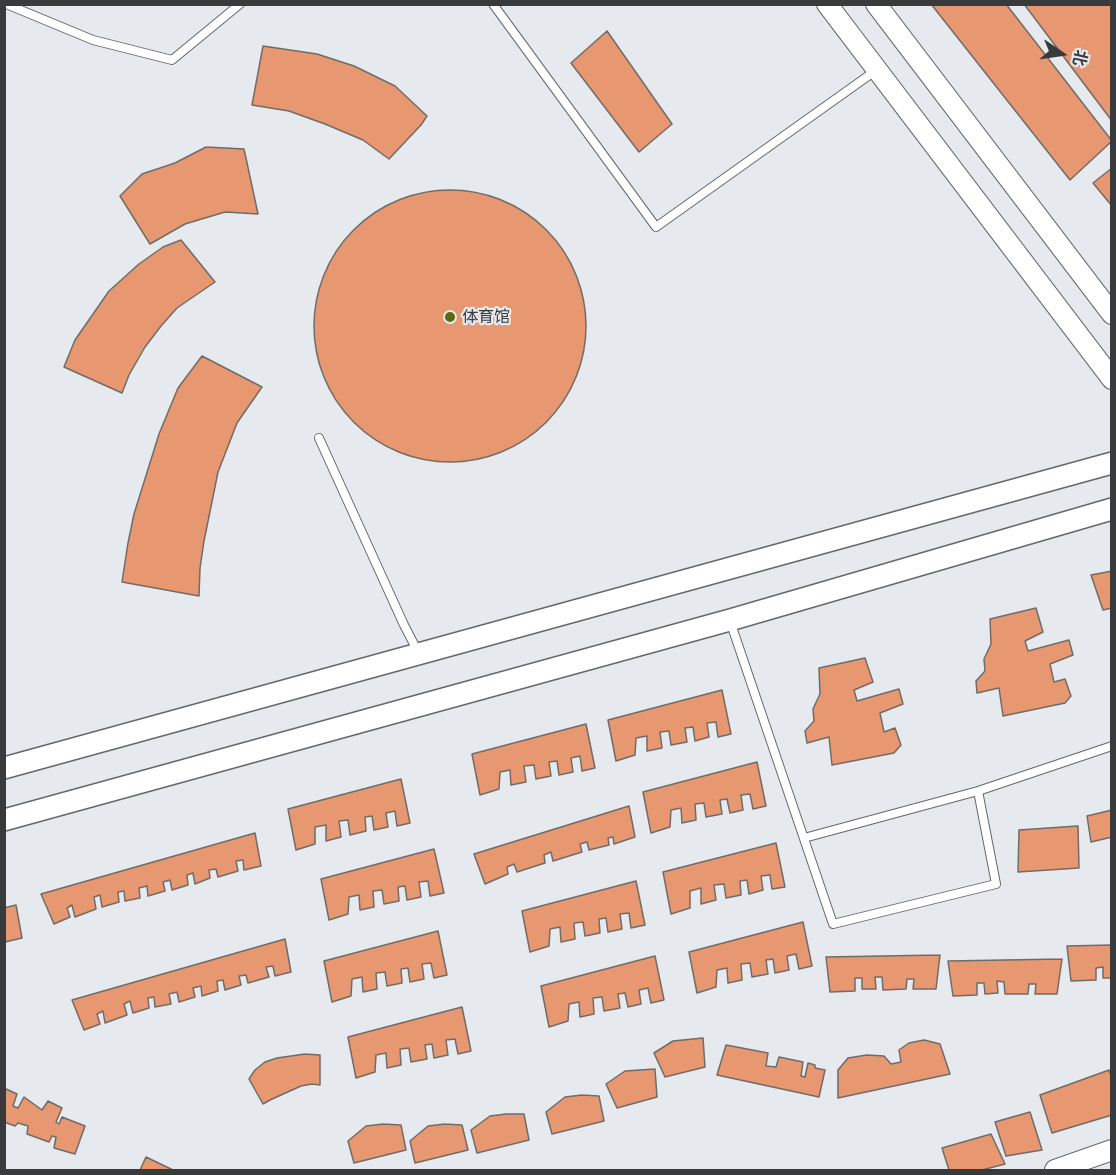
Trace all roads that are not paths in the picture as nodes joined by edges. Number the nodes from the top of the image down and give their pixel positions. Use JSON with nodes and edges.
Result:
{"nodes":[{"id":1,"x":6,"y":4,"type":"edge"},
{"id":2,"x":240,"y":4,"type":"edge"},
{"id":3,"x":494,"y":4,"type":"edge"},
{"id":4,"x":827,"y":4,"type":"edge"},
{"id":5,"x":876,"y":4,"type":"edge"},
{"id":6,"x":876,"y":70,"type":"junction"},
{"id":7,"x":1112,"y":314,"type":"edge"},
{"id":8,"x":1112,"y":379,"type":"edge"},
{"id":9,"x":319,"y":438,"type":"dead end"},
{"id":10,"x":1112,"y":463,"type":"edge"},
{"id":11,"x":1112,"y":509,"type":"edge"},
{"id":12,"x":730,"y":620,"type":"junction"},
{"id":13,"x":420,"y":654,"type":"junction"},
{"id":14,"x":1112,"y":746,"type":"edge"},
{"id":15,"x":4,"y":768,"type":"edge"},
{"id":16,"x":978,"y":790,"type":"junction"},
{"id":17,"x":4,"y":820,"type":"edge"},
{"id":18,"x":804,"y":838,"type":"junction"},
{"id":19,"x":1112,"y":1150,"type":"edge"},
{"id":20,"x":1055,"y":1170,"type":"edge"}],
"edges":[{"from":1,"to":2,"type":"lane"},
{"from":3,"to":6,"type":"lane"},
{"from":4,"to":6,"type":"street"},
{"from":5,"to":7,"type":"street"},
{"from":6,"to":8,"type":"street"},
{"from":9,"to":13,"type":"lane"},
{"from":10,"to":13,"type":"main road"},
{"from":11,"to":12,"type":"main road"},
{"from":12,"to":17,"type":"main road"},
{"from":12,"to":18,"type":"lane"},
{"from":13,"to":15,"type":"main road"},
{"from":14,"to":16,"type":"lane"},
{"from":16,"to":18,"type":"lane"},
{"from":16,"to":18,"type":"lane"},
{"from":19,"to":20,"type":"street"}]}
